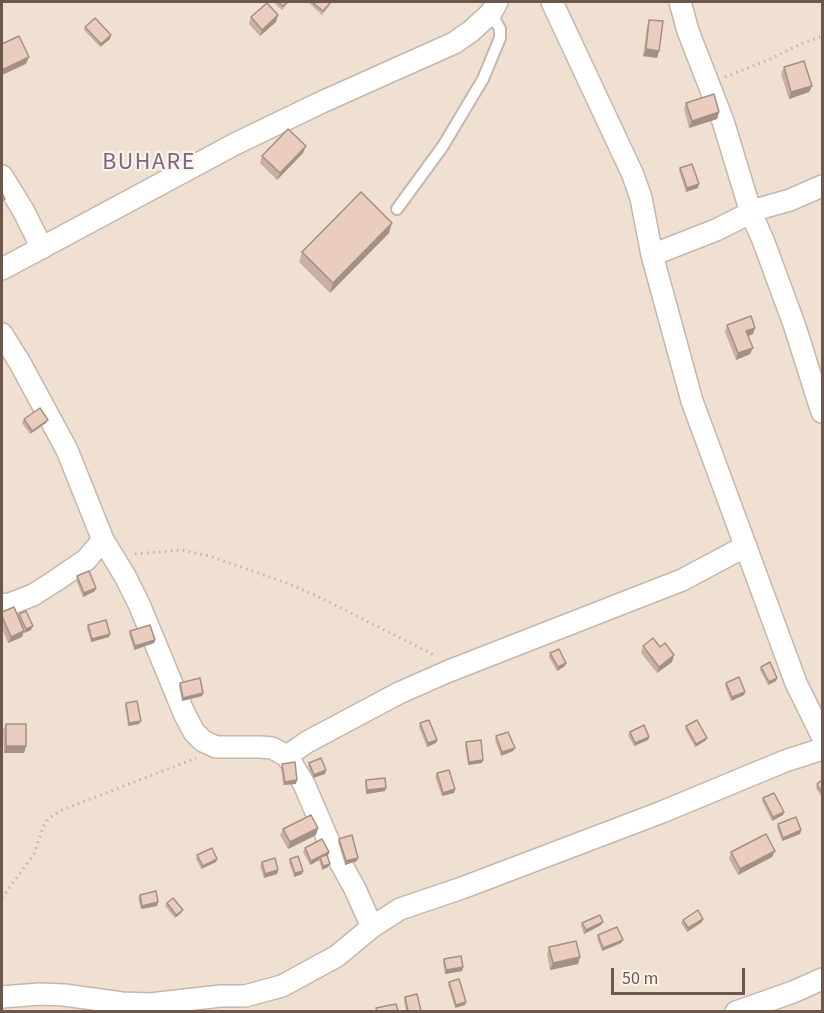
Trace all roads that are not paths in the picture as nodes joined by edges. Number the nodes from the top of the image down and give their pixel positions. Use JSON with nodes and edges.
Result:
{"nodes":[{"id":1,"x":552,"y":2,"type":"edge"},
{"id":2,"x":680,"y":2,"type":"edge"},
{"id":3,"x":494,"y":7,"type":"edge"},
{"id":4,"x":2,"y":176,"type":"edge"},
{"id":5,"x":822,"y":186,"type":"edge"},
{"id":6,"x":397,"y":209,"type":"dead end"},
{"id":7,"x":751,"y":213,"type":"junction"},
{"id":8,"x":42,"y":248,"type":"junction"},
{"id":9,"x":652,"y":255,"type":"junction"},
{"id":10,"x":2,"y":269,"type":"edge"},
{"id":11,"x":2,"y":334,"type":"edge"},
{"id":12,"x":822,"y":412,"type":"edge"},
{"id":13,"x":746,"y":546,"type":"junction"},
{"id":14,"x":108,"y":547,"type":"junction"},
{"id":15,"x":2,"y":605,"type":"edge"},
{"id":16,"x":822,"y":736,"type":"edge"},
{"id":17,"x":822,"y":749,"type":"edge"},
{"id":18,"x":287,"y":756,"type":"junction"},
{"id":19,"x":372,"y":927,"type":"junction"},
{"id":20,"x":822,"y":979,"type":"edge"},
{"id":21,"x":2,"y":997,"type":"edge"},
{"id":22,"x":248,"y":1004,"type":"edge"},
{"id":23,"x":736,"y":1011,"type":"edge"}],
"edges":[{"from":1,"to":9,"type":"street"},
{"from":2,"to":7,"type":"street"},
{"from":3,"to":6,"type":"lane"},
{"from":3,"to":8,"type":"street"},
{"from":4,"to":8,"type":"street"},
{"from":5,"to":7,"type":"street"},
{"from":7,"to":9,"type":"street"},
{"from":7,"to":12,"type":"street"},
{"from":8,"to":10,"type":"street"},
{"from":9,"to":13,"type":"street"},
{"from":11,"to":14,"type":"street"},
{"from":13,"to":16,"type":"street"},
{"from":13,"to":18,"type":"street"},
{"from":14,"to":15,"type":"street"},
{"from":14,"to":18,"type":"street"},
{"from":17,"to":19,"type":"street"},
{"from":18,"to":19,"type":"street"},
{"from":19,"to":22,"type":"street"},
{"from":20,"to":23,"type":"street"},
{"from":21,"to":22,"type":"street"}]}
